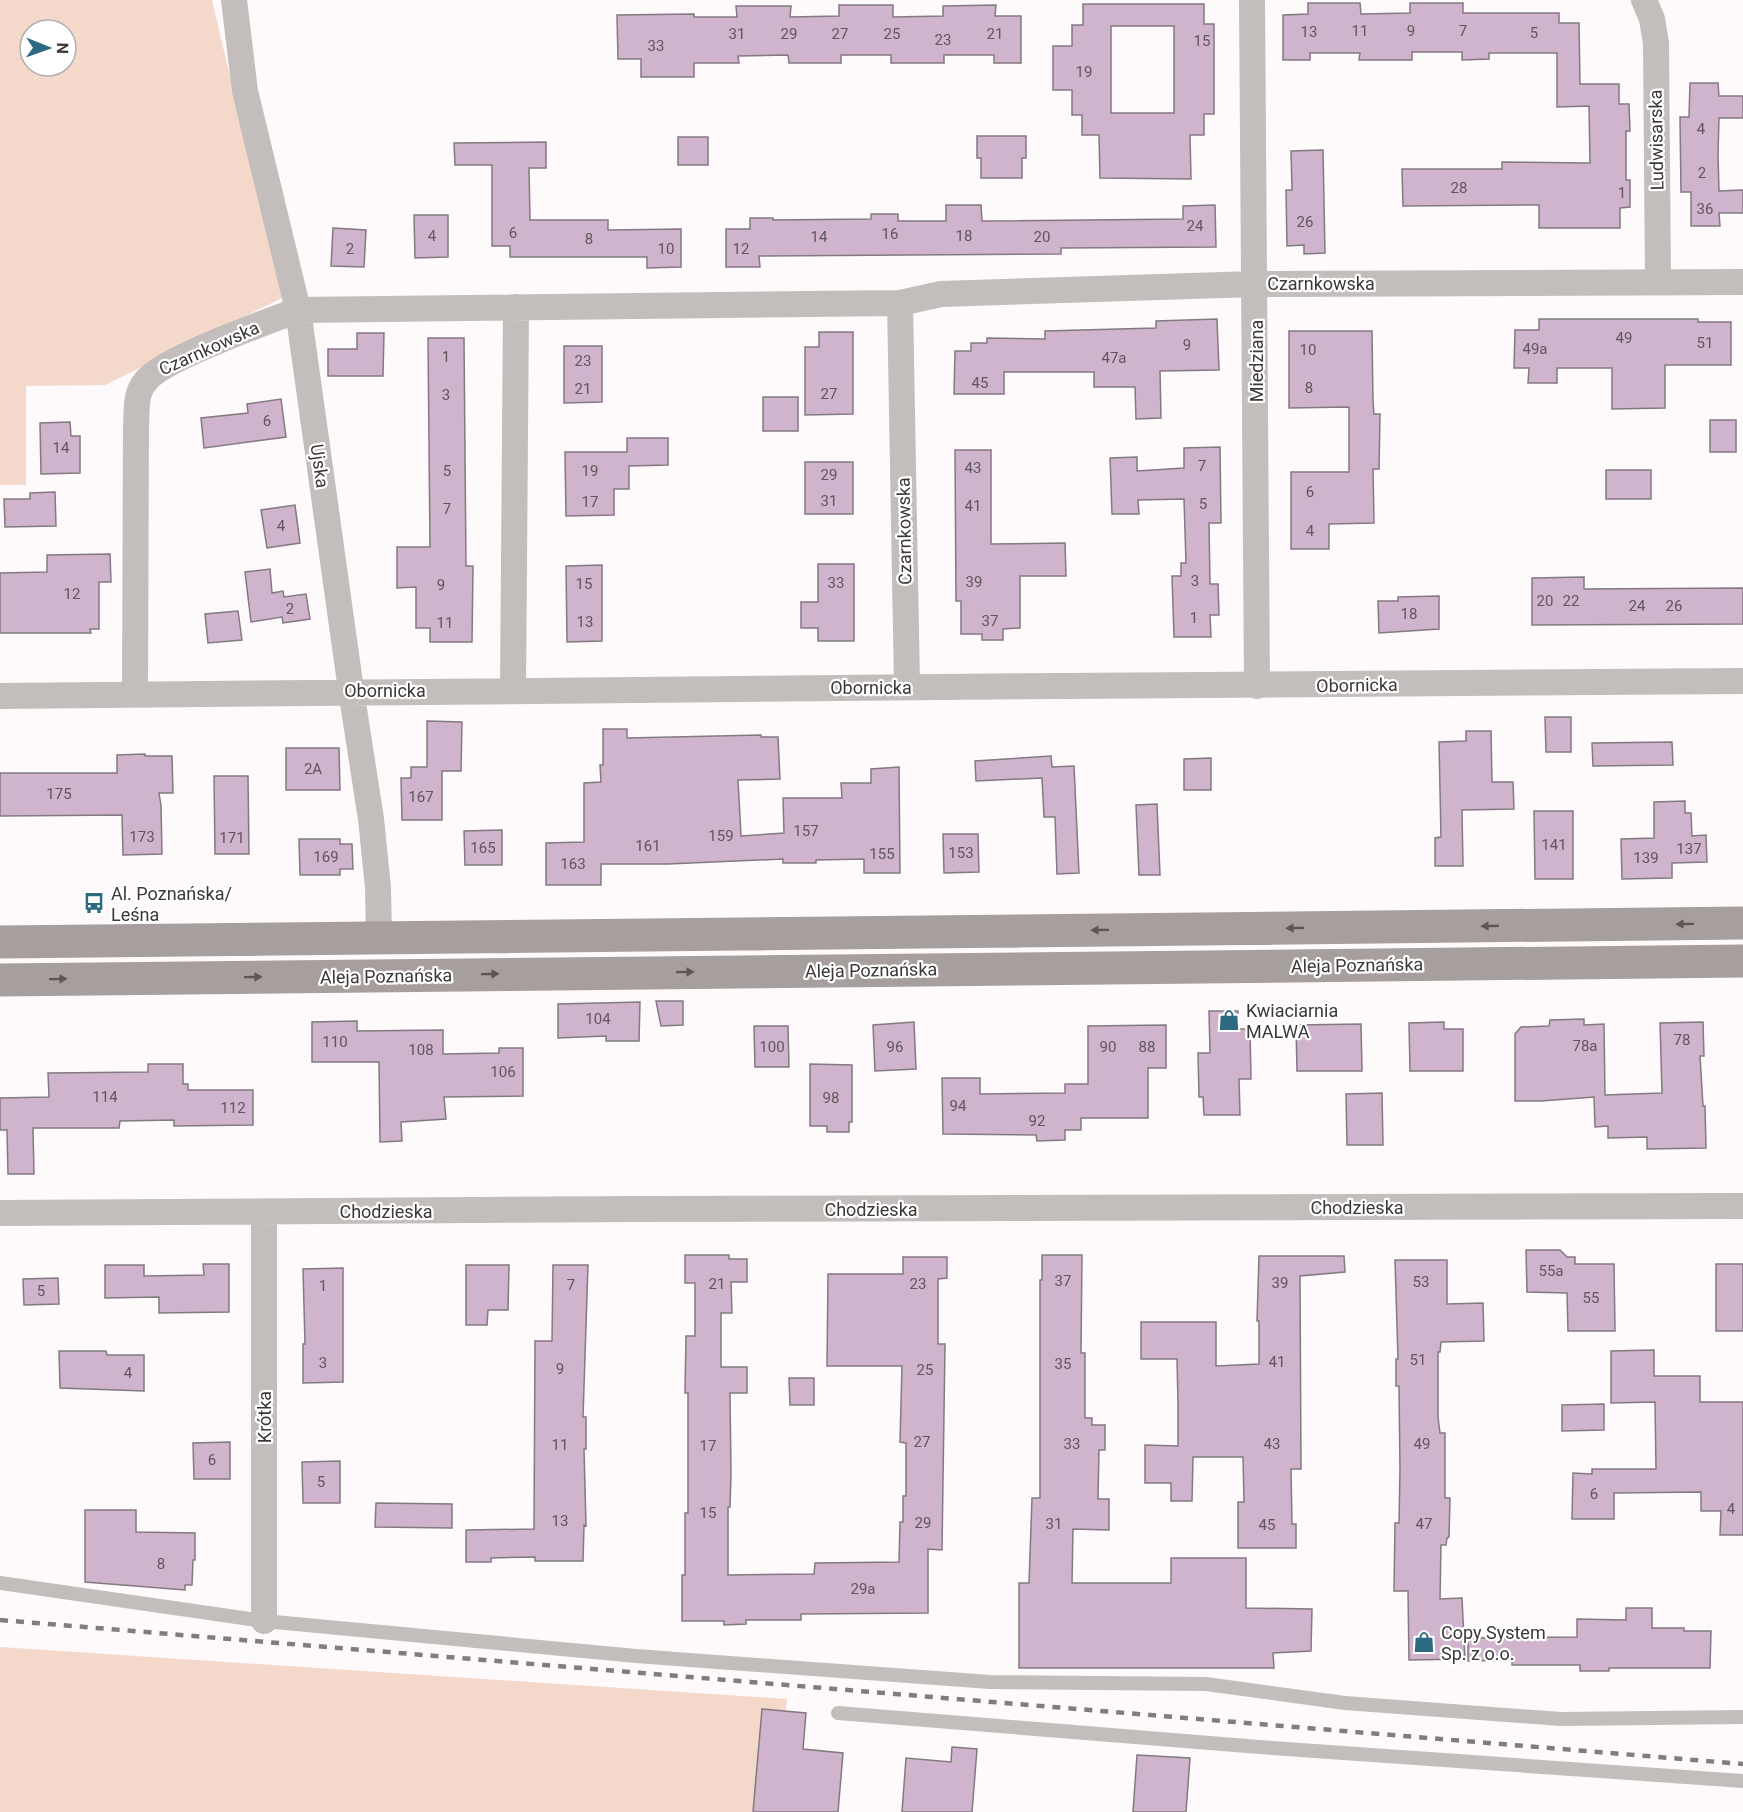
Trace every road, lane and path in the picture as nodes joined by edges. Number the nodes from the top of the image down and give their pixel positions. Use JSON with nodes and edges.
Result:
{"nodes":[{"id":1,"x":234,"y":0,"type":"edge"},
{"id":2,"x":1252,"y":0,"type":"edge"},
{"id":3,"x":1644,"y":0,"type":"edge"},
{"id":4,"x":1658,"y":282,"type":"junction"},
{"id":5,"x":1743,"y":282,"type":"edge"},
{"id":6,"x":1255,"y":284,"type":"junction"},
{"id":7,"x":900,"y":303,"type":"junction"},
{"id":8,"x":516,"y":307,"type":"junction"},
{"id":9,"x":298,"y":310,"type":"junction"},
{"id":10,"x":1743,"y":681,"type":"edge"},
{"id":11,"x":908,"y":686,"type":"junction"},
{"id":12,"x":1257,"y":686,"type":"junction"},
{"id":13,"x":351,"y":690,"type":"junction"},
{"id":14,"x":513,"y":690,"type":"junction"},
{"id":15,"x":135,"y":693,"type":"junction"},
{"id":16,"x":0,"y":696,"type":"edge"},
{"id":17,"x":1743,"y":923,"type":"edge"},
{"id":18,"x":379,"y":937,"type":"junction"},
{"id":19,"x":0,"y":942,"type":"edge"},
{"id":20,"x":1743,"y":961,"type":"edge"},
{"id":21,"x":0,"y":980,"type":"edge"},
{"id":22,"x":1743,"y":1206,"type":"edge"},
{"id":23,"x":264,"y":1212,"type":"junction"},
{"id":24,"x":0,"y":1213,"type":"edge"},
{"id":25,"x":0,"y":1583,"type":"edge"},
{"id":26,"x":264,"y":1621,"type":"junction"},
{"id":27,"x":838,"y":1713,"type":"dead end"},
{"id":28,"x":1743,"y":1717,"type":"edge"},
{"id":29,"x":1743,"y":1781,"type":"edge"}],
"edges":[{"from":1,"to":9,"type":"street","name":"Ujska"},
{"from":2,"to":6,"type":"street","name":"Miedziana"},
{"from":3,"to":4,"type":"street","name":"Ludwisarska"},
{"from":4,"to":5,"type":"street","name":"Czarnkowska"},
{"from":4,"to":6,"type":"street","name":"Czarnkowska"},
{"from":6,"to":7,"type":"street","name":"Czarnkowska"},
{"from":6,"to":12,"type":"street","name":"Miedziana"},
{"from":7,"to":8,"type":"street","name":"Czarnkowska"},
{"from":7,"to":11,"type":"street","name":"Czarnkowska"},
{"from":8,"to":9,"type":"street","name":"Czarnkowska"},
{"from":8,"to":14,"type":"street"},
{"from":9,"to":13,"type":"street","name":"Ujska"},
{"from":9,"to":15,"type":"street","name":"Czarnkowska"},
{"from":10,"to":12,"type":"street","name":"Obornicka"},
{"from":11,"to":12,"type":"street","name":"Obornicka"},
{"from":11,"to":14,"type":"street","name":"Obornicka"},
{"from":13,"to":14,"type":"street","name":"Obornicka"},
{"from":13,"to":15,"type":"street","name":"Obornicka"},
{"from":13,"to":18,"type":"street","name":"Ujska"},
{"from":15,"to":16,"type":"street","name":"Obornicka"},
{"from":17,"to":18,"type":"main road","name":"Aleja Poznańska","one_way":true},
{"from":18,"to":19,"type":"main road","name":"Aleja Poznańska"},
{"from":21,"to":20,"type":"main road","name":"Aleja Poznańska","one_way":true},
{"from":22,"to":23,"type":"street","name":"Chodzieska"},
{"from":23,"to":24,"type":"street","name":"Chodzieska"},
{"from":23,"to":26,"type":"street","name":"Krótka"},
{"from":25,"to":26,"type":"lane"},
{"from":26,"to":28,"type":"lane"},
{"from":27,"to":29,"type":"lane"}]}
